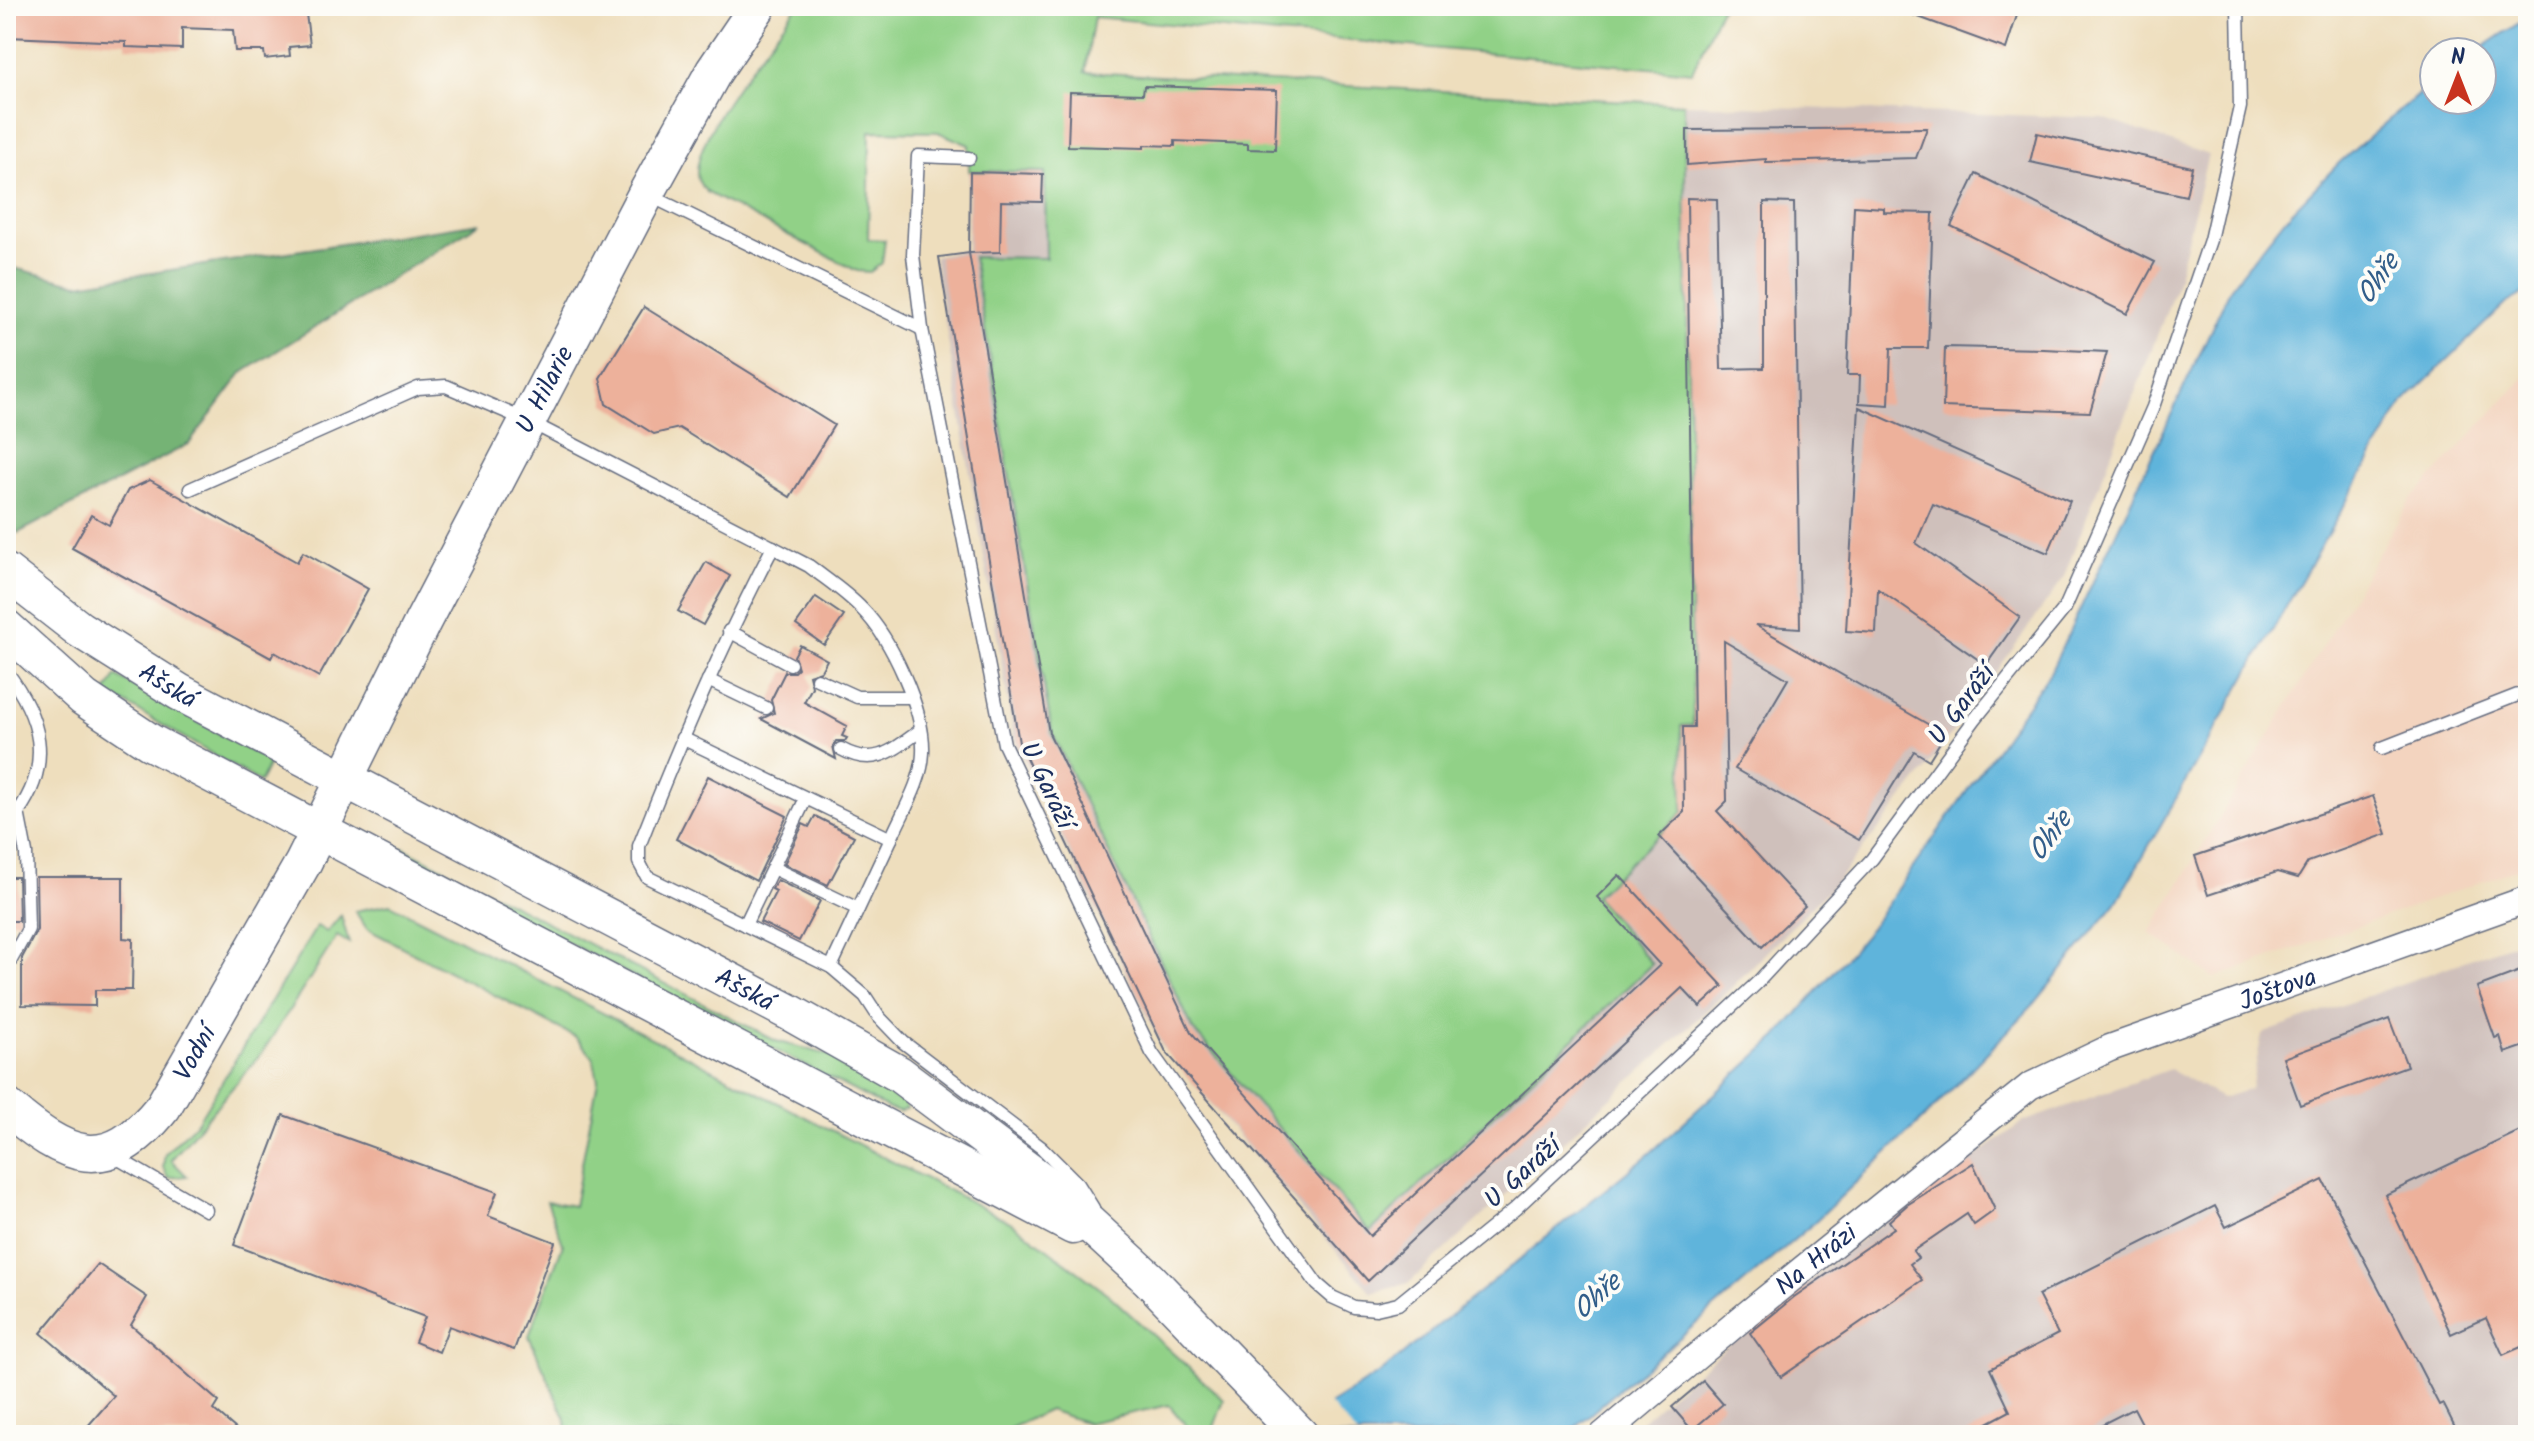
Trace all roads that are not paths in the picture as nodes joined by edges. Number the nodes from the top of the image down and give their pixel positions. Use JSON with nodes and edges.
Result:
{"nodes":[{"id":1,"x":758,"y":6,"type":"edge"},
{"id":2,"x":2238,"y":6,"type":"edge"},
{"id":3,"x":969,"y":158,"type":"dead end"},
{"id":4,"x":646,"y":194,"type":"junction"},
{"id":5,"x":922,"y":329,"type":"junction"},
{"id":6,"x":530,"y":422,"type":"junction"},
{"id":7,"x":190,"y":489,"type":"dead end"},
{"id":8,"x":773,"y":547,"type":"junction"},
{"id":9,"x":6,"y":572,"type":"edge"},
{"id":10,"x":6,"y":628,"type":"edge"},
{"id":11,"x":729,"y":631,"type":"junction"},
{"id":12,"x":790,"y":664,"type":"dead end"},
{"id":13,"x":6,"y":671,"type":"edge"},
{"id":14,"x":817,"y":679,"type":"dead end"},
{"id":15,"x":708,"y":680,"type":"junction"},
{"id":16,"x":2528,"y":691,"type":"edge"},
{"id":17,"x":912,"y":697,"type":"junction"},
{"id":18,"x":766,"y":708,"type":"dead end"},
{"id":19,"x":921,"y":730,"type":"junction"},
{"id":20,"x":682,"y":738,"type":"junction"},
{"id":21,"x":2382,"y":748,"type":"dead end"},
{"id":22,"x":841,"y":749,"type":"dead end"},
{"id":23,"x":343,"y":779,"type":"junction"},
{"id":24,"x":806,"y":798,"type":"junction"},
{"id":25,"x":6,"y":802,"type":"edge"},
{"id":26,"x":18,"y":812,"type":"junction"},
{"id":27,"x":317,"y":832,"type":"junction"},
{"id":28,"x":891,"y":839,"type":"junction"},
{"id":29,"x":773,"y":868,"type":"junction"},
{"id":30,"x":2528,"y":899,"type":"edge"},
{"id":31,"x":858,"y":909,"type":"junction"},
{"id":32,"x":745,"y":925,"type":"junction"},
{"id":33,"x":831,"y":967,"type":"junction"},
{"id":34,"x":6,"y":969,"type":"edge"},
{"id":35,"x":2030,"y":1086,"type":"joint"},
{"id":36,"x":6,"y":1106,"type":"edge"},
{"id":37,"x":105,"y":1152,"type":"junction"},
{"id":38,"x":206,"y":1210,"type":"dead end"},
{"id":39,"x":1114,"y":1247,"type":"junction"},
{"id":40,"x":1300,"y":1435,"type":"edge"},
{"id":41,"x":1603,"y":1435,"type":"edge"}],
"edges":[{"from":1,"to":4,"type":"main road","name":"U Hilarie"},
{"from":2,"to":5,"type":"lane","name":"U Garáží"},
{"from":3,"to":5,"type":"lane","name":"U Garáží"},
{"from":4,"to":5,"type":"lane"},
{"from":4,"to":6,"type":"main road","name":"U Hilarie"},
{"from":6,"to":7,"type":"lane"},
{"from":6,"to":8,"type":"lane"},
{"from":6,"to":23,"type":"main road","name":"U Hilarie"},
{"from":8,"to":11,"type":"lane"},
{"from":8,"to":17,"type":"lane"},
{"from":9,"to":23,"type":"main road","name":"Ašská"},
{"from":10,"to":27,"type":"main road","name":"Ašská"},
{"from":11,"to":12,"type":"lane"},
{"from":11,"to":15,"type":"lane"},
{"from":13,"to":26,"type":"lane"},
{"from":14,"to":17,"type":"lane"},
{"from":15,"to":18,"type":"lane"},
{"from":15,"to":20,"type":"lane"},
{"from":16,"to":21,"type":"lane"},
{"from":17,"to":19,"type":"lane"},
{"from":19,"to":22,"type":"lane"},
{"from":19,"to":28,"type":"lane"},
{"from":20,"to":24,"type":"lane"},
{"from":20,"to":32,"type":"lane"},
{"from":23,"to":27,"type":"main road"},
{"from":23,"to":39,"type":"main road","name":"Ašská"},
{"from":24,"to":28,"type":"lane"},
{"from":24,"to":29,"type":"lane"},
{"from":25,"to":26,"type":"lane"},
{"from":26,"to":34,"type":"lane"},
{"from":27,"to":37,"type":"main road","name":"Vodní"},
{"from":27,"to":39,"type":"main road","name":"Ašská"},
{"from":28,"to":31,"type":"lane"},
{"from":29,"to":31,"type":"lane"},
{"from":29,"to":32,"type":"lane"},
{"from":30,"to":35,"type":"street","name":"Joštova"},
{"from":31,"to":33,"type":"lane"},
{"from":32,"to":33,"type":"lane"},
{"from":33,"to":39,"type":"lane"},
{"from":35,"to":41,"type":"street","name":"Na Hrázi"},
{"from":36,"to":37,"type":"main road"},
{"from":37,"to":38,"type":"lane"},
{"from":39,"to":40,"type":"main road","name":"Ašská"}]}
